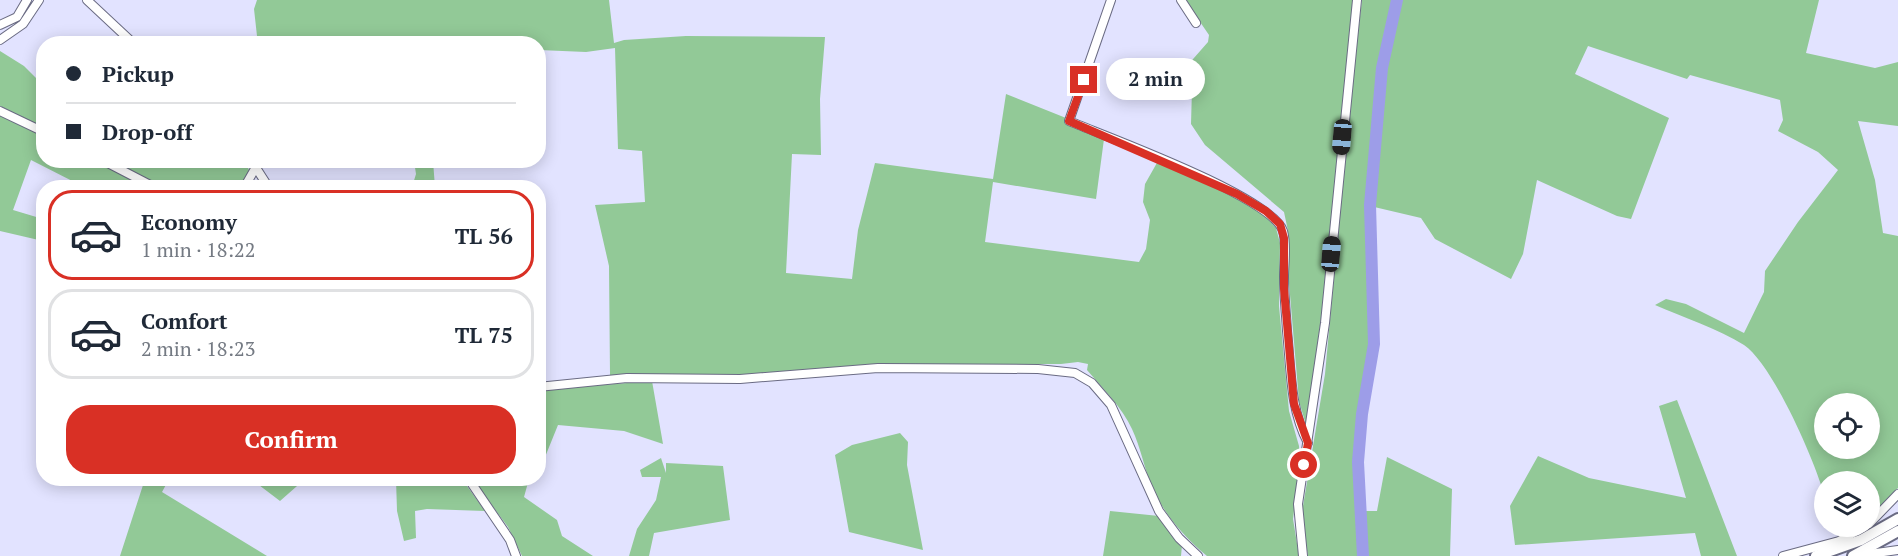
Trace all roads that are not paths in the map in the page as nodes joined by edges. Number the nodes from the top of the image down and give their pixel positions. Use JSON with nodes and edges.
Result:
{"nodes":[{"id":1,"x":27,"y":0,"type":"edge"},
{"id":2,"x":39,"y":0,"type":"edge"},
{"id":3,"x":87,"y":0,"type":"edge"},
{"id":4,"x":1112,"y":0,"type":"edge"},
{"id":5,"x":1180,"y":0,"type":"edge"},
{"id":6,"x":1357,"y":0,"type":"edge"},
{"id":7,"x":1196,"y":23,"type":"dead end"},
{"id":8,"x":0,"y":25,"type":"edge"},
{"id":9,"x":125,"y":36,"type":"edge"},
{"id":10,"x":0,"y":40,"type":"edge"},
{"id":11,"x":0,"y":111,"type":"edge"},
{"id":12,"x":36,"y":128,"type":"edge"},
{"id":13,"x":117,"y":168,"type":"edge"},
{"id":14,"x":141,"y":180,"type":"edge"},
{"id":15,"x":546,"y":386,"type":"edge"},
{"id":16,"x":1308,"y":443,"type":"junction"},
{"id":17,"x":473,"y":486,"type":"edge"},
{"id":18,"x":1898,"y":494,"type":"edge"},
{"id":19,"x":1880,"y":513,"type":"edge"},
{"id":20,"x":1898,"y":519,"type":"edge"},
{"id":21,"x":1898,"y":531,"type":"edge"},
{"id":22,"x":1846,"y":537,"type":"edge"},
{"id":23,"x":1898,"y":550,"type":"edge"},
{"id":24,"x":516,"y":556,"type":"edge"},
{"id":25,"x":1198,"y":556,"type":"edge"},
{"id":26,"x":1303,"y":556,"type":"edge"},
{"id":27,"x":1783,"y":556,"type":"edge"},
{"id":28,"x":1816,"y":556,"type":"edge"},
{"id":29,"x":1854,"y":556,"type":"edge"}],
"edges":[{"from":1,"to":8,"type":"street"},
{"from":2,"to":10,"type":"street"},
{"from":3,"to":9,"type":"street"},
{"from":4,"to":16,"type":"street"},
{"from":5,"to":7,"type":"street"},
{"from":6,"to":16,"type":"street"},
{"from":11,"to":12,"type":"street"},
{"from":13,"to":14,"type":"street"},
{"from":15,"to":25,"type":"street"},
{"from":16,"to":26,"type":"street"},
{"from":17,"to":24,"type":"street"},
{"from":18,"to":19,"type":"street"},
{"from":20,"to":28,"type":"highway"},
{"from":21,"to":29,"type":"highway"},
{"from":22,"to":27,"type":"street"},
{"from":23,"to":29,"type":"street"}]}
